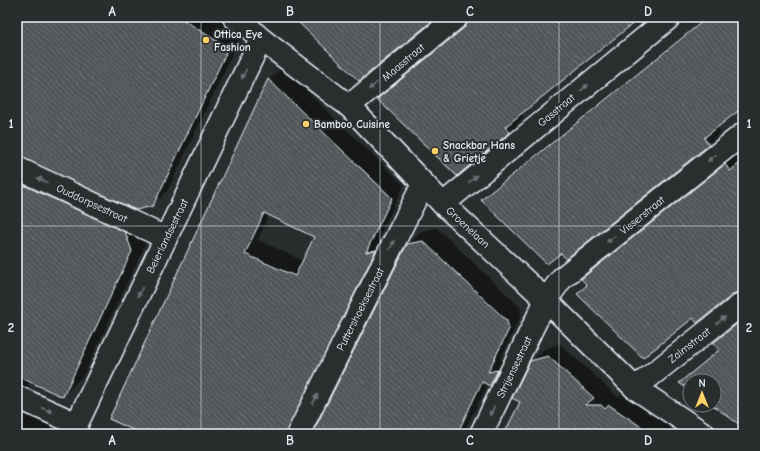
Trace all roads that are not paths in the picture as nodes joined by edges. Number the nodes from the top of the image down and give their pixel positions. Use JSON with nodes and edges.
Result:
{"nodes":[{"id":1,"x":457,"y":17,"type":"edge"},
{"id":2,"x":670,"y":17,"type":"edge"},
{"id":3,"x":243,"y":19,"type":"edge"},
{"id":4,"x":261,"y":39,"type":"junction"},
{"id":5,"x":349,"y":106,"type":"junction"},
{"id":6,"x":743,"y":134,"type":"edge"},
{"id":7,"x":17,"y":168,"type":"edge"},
{"id":8,"x":423,"y":184,"type":"junction"},
{"id":9,"x":443,"y":204,"type":"junction"},
{"id":10,"x":166,"y":238,"type":"junction"},
{"id":11,"x":546,"y":300,"type":"junction"},
{"id":12,"x":743,"y":303,"type":"edge"},
{"id":13,"x":635,"y":388,"type":"junction"},
{"id":14,"x":17,"y":397,"type":"edge"},
{"id":15,"x":74,"y":429,"type":"edge"},
{"id":16,"x":298,"y":434,"type":"edge"},
{"id":17,"x":481,"y":434,"type":"edge"},
{"id":18,"x":704,"y":434,"type":"edge"}],
"edges":[{"from":1,"to":5,"type":"street","name":"Maasstraat","one_way":true},
{"from":9,"to":2,"type":"street","name":"Gasstraat","one_way":true},
{"from":3,"to":4,"type":"street","name":"Groenelaan"},
{"from":4,"to":5,"type":"street","name":"Groenelaan"},
{"from":4,"to":10,"type":"street","name":"Beierlandsestraat","one_way":true},
{"from":5,"to":8,"type":"street","name":"Groenelaan"},
{"from":6,"to":11,"type":"street","name":"Visserstraat","one_way":true},
{"from":10,"to":7,"type":"street","name":"Ouddorpsestraat","one_way":true},
{"from":8,"to":9,"type":"street","name":"Groenelaan"},
{"from":16,"to":8,"type":"street","name":"Puttershoeksestraat","one_way":true},
{"from":9,"to":11,"type":"street","name":"Groenelaan"},
{"from":10,"to":15,"type":"street","name":"Beierlandsestraat","one_way":true},
{"from":11,"to":13,"type":"street","name":"Groenelaan"},
{"from":11,"to":17,"type":"street","name":"Strijensestraat","one_way":true},
{"from":13,"to":12,"type":"street","name":"Zalmstraat","one_way":true},
{"from":13,"to":18,"type":"street","name":"Groenelaan"},
{"from":14,"to":15,"type":"street","one_way":true}]}
